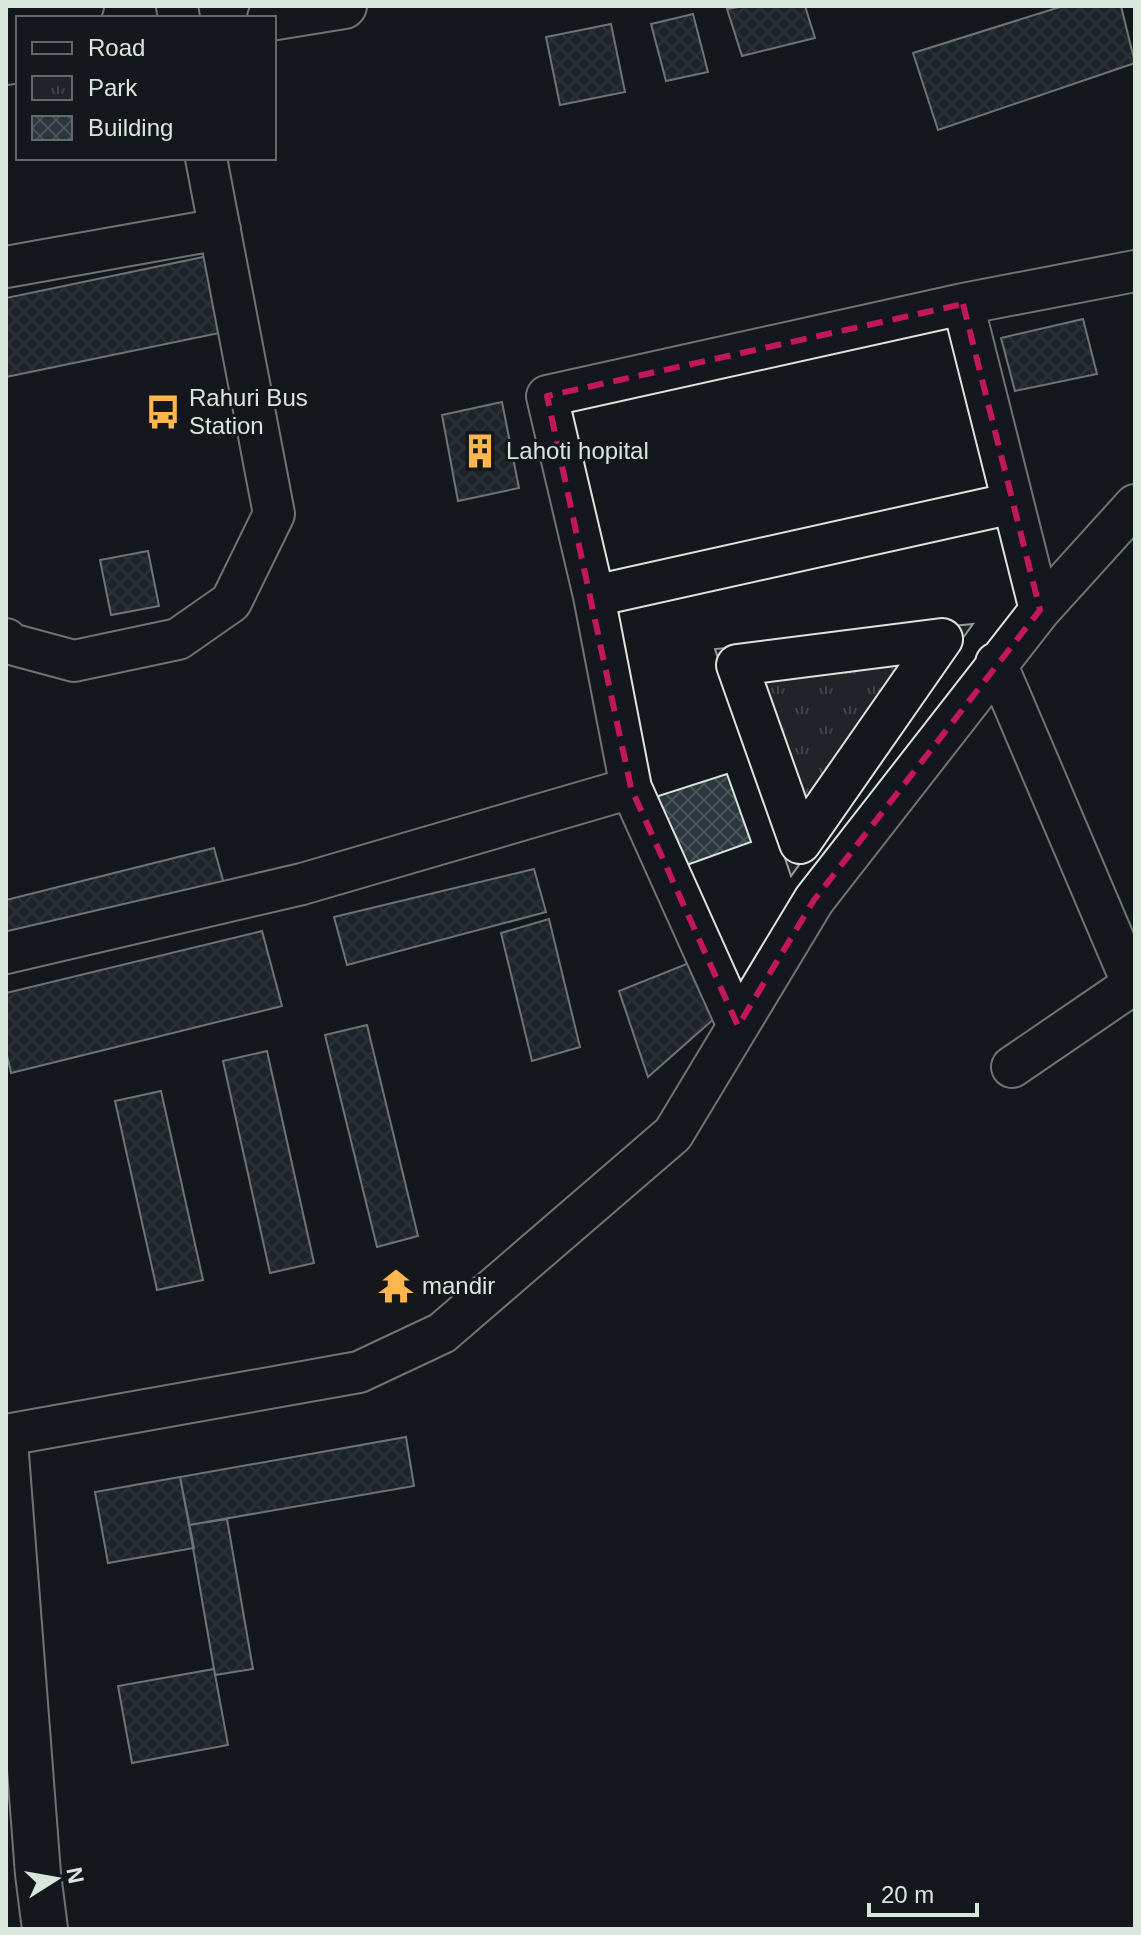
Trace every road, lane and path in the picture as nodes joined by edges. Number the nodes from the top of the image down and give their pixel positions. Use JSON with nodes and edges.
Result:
{"nodes":[{"id":1,"x":81,"y":6,"type":"edge"},
{"id":2,"x":344,"y":6,"type":"edge"},
{"id":3,"x":18,"y":16,"type":"edge"},
{"id":4,"x":276,"y":17,"type":"edge"},
{"id":5,"x":206,"y":160,"type":"edge"},
{"id":6,"x":220,"y":229,"type":"junction"},
{"id":7,"x":6,"y":267,"type":"edge"},
{"id":8,"x":1135,"y":271,"type":"edge"},
{"id":9,"x":963,"y":304,"type":"junction"},
{"id":10,"x":1013,"y":503,"type":"junction"},
{"id":11,"x":1135,"y":505,"type":"edge"},
{"id":12,"x":594,"y":596,"type":"junction"},
{"id":13,"x":1040,"y":610,"type":"junction"},
{"id":14,"x":6,"y":639,"type":"edge"},
{"id":15,"x":942,"y":639,"type":"joint"},
{"id":16,"x":996,"y":663,"type":"junction"},
{"id":17,"x":631,"y":788,"type":"junction"},
{"id":18,"x":6,"y":953,"type":"edge"},
{"id":19,"x":1134,"y":984,"type":"edge"},
{"id":20,"x":738,"y":1026,"type":"junction"},
{"id":21,"x":1012,"y":1067,"type":"dead end"},
{"id":22,"x":6,"y":1435,"type":"edge"},
{"id":23,"x":6,"y":1454,"type":"edge"},
{"id":24,"x":15,"y":1688,"type":"edge"},
{"id":25,"x":45,"y":1929,"type":"edge"}],
"edges":[{"from":1,"to":3,"type":"main road"},
{"from":2,"to":4,"type":"main road"},
{"from":5,"to":6,"type":"street"},
{"from":6,"to":7,"type":"street"},
{"from":6,"to":14,"type":"street"},
{"from":8,"to":9,"type":"street"},
{"from":9,"to":10,"type":"street"},
{"from":9,"to":12,"type":"street"},
{"from":10,"to":12,"type":"street"},
{"from":10,"to":13,"type":"street"},
{"from":11,"to":13,"type":"street"},
{"from":12,"to":17,"type":"street"},
{"from":13,"to":16,"type":"street"},
{"from":15,"to":15,"type":"street"},
{"from":16,"to":19,"type":"street"},
{"from":16,"to":20,"type":"street"},
{"from":17,"to":18,"type":"street"},
{"from":17,"to":20,"type":"street"},
{"from":19,"to":21,"type":"street"},
{"from":20,"to":22,"type":"street"},
{"from":23,"to":24,"type":"main road"},
{"from":24,"to":25,"type":"main road"}]}
